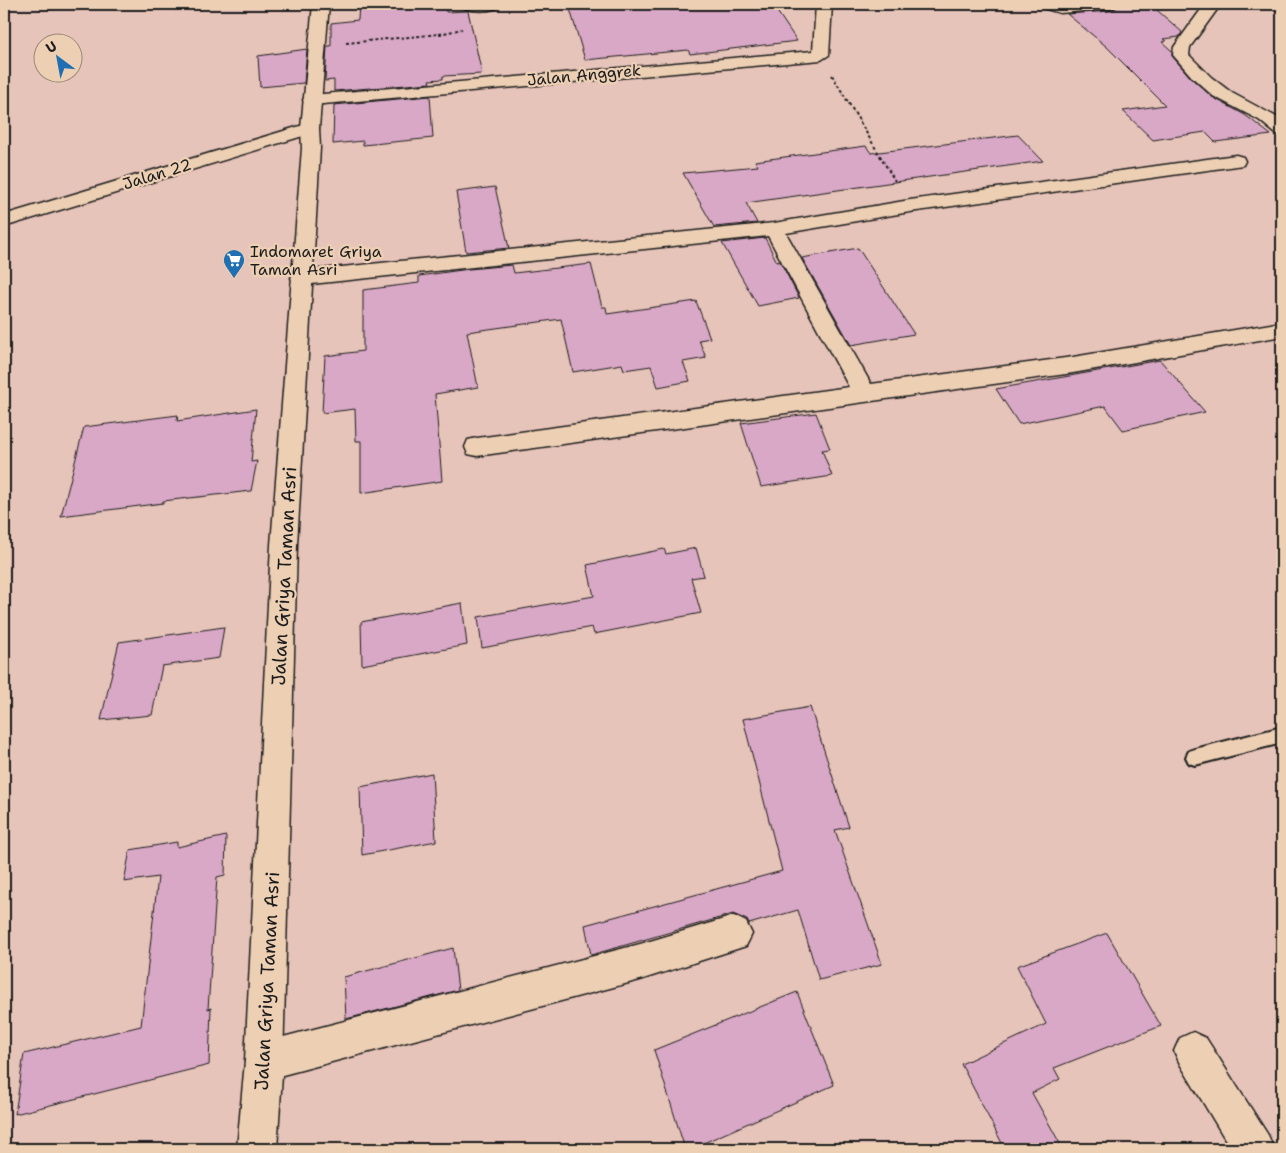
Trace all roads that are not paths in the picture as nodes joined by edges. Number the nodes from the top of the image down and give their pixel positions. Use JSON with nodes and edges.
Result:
{"nodes":[{"id":1,"x":322,"y":4,"type":"edge"},
{"id":2,"x":495,"y":4,"type":"edge"},
{"id":3,"x":824,"y":4,"type":"edge"},
{"id":4,"x":1045,"y":4,"type":"edge"},
{"id":5,"x":1111,"y":4,"type":"edge"},
{"id":6,"x":1213,"y":4,"type":"edge"},
{"id":7,"x":468,"y":5,"type":"edge"},
{"id":8,"x":312,"y":100,"type":"junction"},
{"id":9,"x":310,"y":128,"type":"junction"},
{"id":10,"x":1282,"y":130,"type":"edge"},
{"id":11,"x":1236,"y":161,"type":"dead end"},
{"id":12,"x":4,"y":221,"type":"edge"},
{"id":13,"x":774,"y":228,"type":"junction"},
{"id":14,"x":302,"y":278,"type":"junction"},
{"id":15,"x":1282,"y":329,"type":"edge"},
{"id":16,"x":864,"y":393,"type":"junction"},
{"id":17,"x":477,"y":447,"type":"dead end"},
{"id":18,"x":1282,"y":735,"type":"edge"},
{"id":19,"x":1195,"y":757,"type":"dead end"},
{"id":20,"x":734,"y":934,"type":"dead end"},
{"id":21,"x":1193,"y":1051,"type":"dead end"},
{"id":22,"x":264,"y":1061,"type":"junction"},
{"id":23,"x":257,"y":1149,"type":"edge"},
{"id":24,"x":1254,"y":1149,"type":"edge"}],
"edges":[{"from":1,"to":8,"type":"street","name":"Jalan Griya Taman Asri"},
{"from":2,"to":7,"type":"street"},
{"from":3,"to":8,"type":"street","name":"Jalan Anggrek"},
{"from":4,"to":5,"type":"street"},
{"from":6,"to":10,"type":"street"},
{"from":8,"to":9,"type":"street","name":"Jalan Griya Taman Asri"},
{"from":9,"to":12,"type":"street","name":"Jalan 22"},
{"from":9,"to":14,"type":"street","name":"Jalan Griya Taman Asri"},
{"from":11,"to":13,"type":"street"},
{"from":13,"to":14,"type":"street"},
{"from":13,"to":16,"type":"street"},
{"from":14,"to":22,"type":"street","name":"Jalan Griya Taman Asri"},
{"from":15,"to":16,"type":"street"},
{"from":16,"to":17,"type":"street"},
{"from":18,"to":19,"type":"lane"},
{"from":20,"to":22,"type":"street"},
{"from":21,"to":24,"type":"street"},
{"from":22,"to":23,"type":"street","name":"Jalan Griya Taman Asri"}]}
